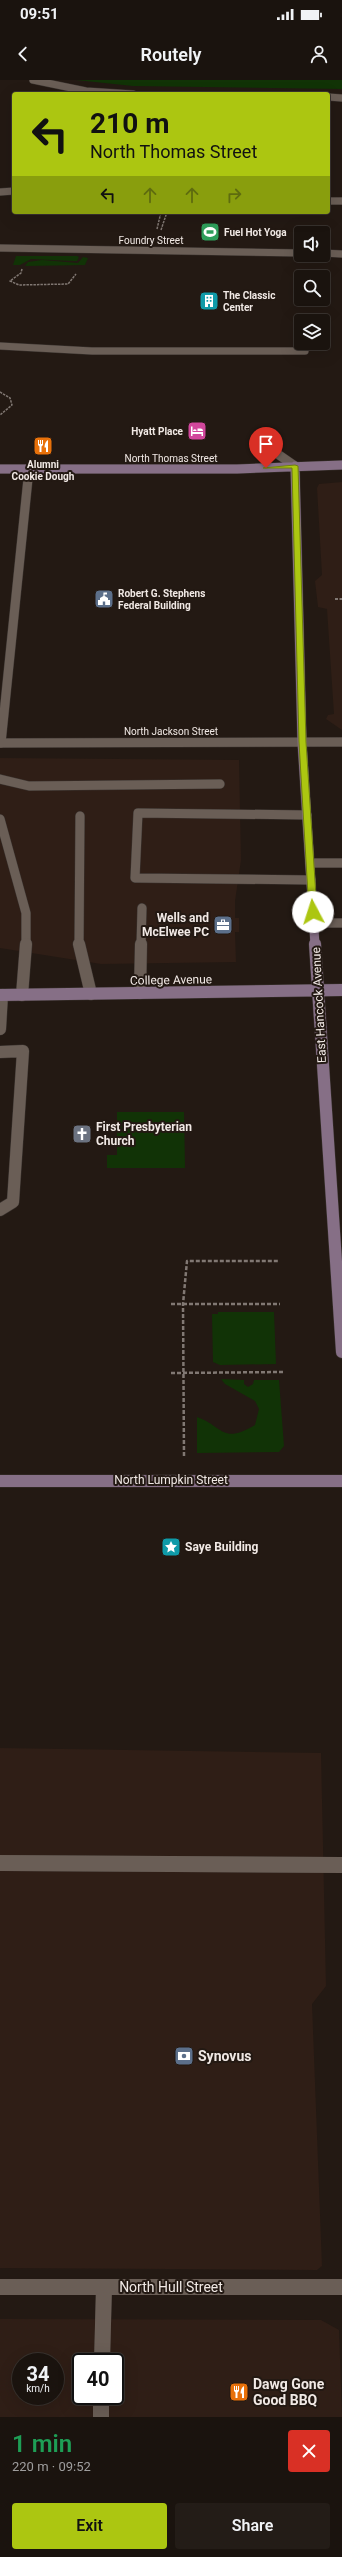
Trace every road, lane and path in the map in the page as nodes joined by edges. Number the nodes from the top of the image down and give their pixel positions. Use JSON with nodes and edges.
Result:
{"nodes":[{"id":1,"x":33,"y":80,"type":"edge"},
{"id":2,"x":102,"y":92,"type":"edge"},
{"id":3,"x":330,"y":97,"type":"edge"},
{"id":4,"x":342,"y":98,"type":"edge"},
{"id":5,"x":12,"y":191,"type":"edge"},
{"id":6,"x":0,"y":192,"type":"edge"},
{"id":7,"x":330,"y":201,"type":"edge"},
{"id":8,"x":342,"y":201,"type":"edge"},
{"id":9,"x":166,"y":214,"type":"edge"},
{"id":10,"x":162,"y":224,"type":"dead end"},
{"id":11,"x":0,"y":248,"type":"edge"},
{"id":12,"x":294,"y":252,"type":"edge"},
{"id":13,"x":330,"y":253,"type":"edge"},
{"id":14,"x":342,"y":254,"type":"edge"},
{"id":15,"x":22,"y":267,"type":"dead end"},
{"id":16,"x":76,"y":274,"type":"dead end"},
{"id":17,"x":0,"y":346,"type":"edge"},
{"id":18,"x":305,"y":351,"type":"dead end"},
{"id":19,"x":0,"y":392,"type":"edge"},
{"id":20,"x":0,"y":415,"type":"edge"},
{"id":21,"x":273,"y":444,"type":"dead end"},
{"id":22,"x":295,"y":466,"type":"junction"},
{"id":23,"x":342,"y":466,"type":"edge"},
{"id":24,"x":0,"y":469,"type":"edge"},
{"id":25,"x":29,"y":469,"type":"junction"},
{"id":26,"x":335,"y":599,"type":"dead end"},
{"id":27,"x":342,"y":599,"type":"edge"},
{"id":28,"x":3,"y":700,"type":"edge"},
{"id":29,"x":302,"y":742,"type":"junction"},
{"id":30,"x":342,"y":742,"type":"edge"},
{"id":31,"x":1,"y":743,"type":"edge"},
{"id":32,"x":0,"y":779,"type":"edge"},
{"id":33,"x":220,"y":784,"type":"dead end"},
{"id":34,"x":307,"y":815,"type":"junction"},
{"id":35,"x":80,"y":816,"type":"dead end"},
{"id":36,"x":0,"y":819,"type":"edge"},
{"id":37,"x":310,"y":863,"type":"junction"},
{"id":38,"x":342,"y":863,"type":"edge"},
{"id":39,"x":311,"y":880,"type":"junction"},
{"id":40,"x":142,"y":908,"type":"dead end"},
{"id":41,"x":314,"y":923,"type":"junction"},
{"id":42,"x":342,"y":923,"type":"edge"},
{"id":43,"x":342,"y":990,"type":"edge"},
{"id":44,"x":318,"y":991,"type":"junction"},
{"id":45,"x":140,"y":993,"type":"junction"},
{"id":46,"x":90,"y":994,"type":"junction"},
{"id":47,"x":1,"y":995,"type":"edge"},
{"id":48,"x":22,"y":995,"type":"junction"},
{"id":49,"x":0,"y":1029,"type":"edge"},
{"id":50,"x":0,"y":1052,"type":"edge"},
{"id":51,"x":0,"y":1210,"type":"edge"},
{"id":52,"x":338,"y":1245,"type":"edge"},
{"id":53,"x":278,"y":1260,"type":"dead end"},
{"id":54,"x":340,"y":1300,"type":"edge"},
{"id":55,"x":171,"y":1304,"type":"dead end"},
{"id":56,"x":183,"y":1304,"type":"junction"},
{"id":57,"x":280,"y":1304,"type":"dead end"},
{"id":58,"x":342,"y":1352,"type":"edge"},
{"id":59,"x":284,"y":1372,"type":"dead end"},
{"id":60,"x":172,"y":1373,"type":"dead end"},
{"id":61,"x":184,"y":1373,"type":"junction"},
{"id":62,"x":184,"y":1457,"type":"dead end"},
{"id":63,"x":0,"y":1480,"type":"edge"},
{"id":64,"x":342,"y":1481,"type":"edge"},
{"id":65,"x":0,"y":1863,"type":"edge"},
{"id":66,"x":342,"y":1865,"type":"edge"},
{"id":67,"x":0,"y":2287,"type":"edge"},
{"id":68,"x":104,"y":2287,"type":"junction"},
{"id":69,"x":342,"y":2287,"type":"edge"},
{"id":70,"x":102,"y":2353,"type":"edge"},
{"id":71,"x":101,"y":2405,"type":"edge"},
{"id":72,"x":101,"y":2417,"type":"edge"}],
"edges":[{"from":1,"to":2,"type":"street"},
{"from":3,"to":4,"type":"street"},
{"from":5,"to":6,"type":"street"},
{"from":7,"to":8,"type":"street"},
{"from":9,"to":10,"type":"path"},
{"from":11,"to":12,"type":"street","name":"Foundry Street"},
{"from":13,"to":14,"type":"street"},
{"from":15,"to":16,"type":"path"},
{"from":17,"to":18,"type":"street"},
{"from":19,"to":20,"type":"path"},
{"from":21,"to":22,"type":"street"},
{"from":22,"to":23,"type":"street","name":"North Thomas Street"},
{"from":22,"to":25,"type":"street","name":"North Thomas Street"},
{"from":22,"to":29,"type":"street","name":"East Hancock Avenue"},
{"from":24,"to":25,"type":"street","name":"North Thomas Street"},
{"from":25,"to":28,"type":"street"},
{"from":26,"to":27,"type":"path"},
{"from":28,"to":31,"type":"street"},
{"from":29,"to":30,"type":"street","name":"North Jackson Street"},
{"from":29,"to":31,"type":"street","name":"North Jackson Street"},
{"from":29,"to":34,"type":"street","name":"East Hancock Avenue"},
{"from":32,"to":33,"type":"street"},
{"from":34,"to":37,"type":"street","name":"East Hancock Avenue"},
{"from":34,"to":39,"type":"street"},
{"from":35,"to":46,"type":"street"},
{"from":36,"to":48,"type":"street"},
{"from":37,"to":38,"type":"street"},
{"from":37,"to":39,"type":"street","name":"East Hancock Avenue"},
{"from":39,"to":41,"type":"street","name":"East Hancock Avenue"},
{"from":40,"to":45,"type":"street"},
{"from":41,"to":42,"type":"street"},
{"from":41,"to":44,"type":"street","name":"East Hancock Avenue"},
{"from":43,"to":44,"type":"street","name":"College Avenue"},
{"from":44,"to":45,"type":"street","name":"College Avenue"},
{"from":44,"to":52,"type":"street","name":"East Hancock Avenue"},
{"from":45,"to":46,"type":"street","name":"College Avenue"},
{"from":46,"to":48,"type":"street","name":"College Avenue"},
{"from":47,"to":48,"type":"street","name":"College Avenue"},
{"from":47,"to":49,"type":"street"},
{"from":50,"to":51,"type":"street"},
{"from":52,"to":54,"type":"street","name":"East Hancock Avenue"},
{"from":53,"to":56,"type":"path"},
{"from":54,"to":58,"type":"street","name":"East Hancock Avenue"},
{"from":55,"to":56,"type":"path"},
{"from":56,"to":57,"type":"path"},
{"from":56,"to":61,"type":"path"},
{"from":59,"to":61,"type":"path"},
{"from":60,"to":61,"type":"path"},
{"from":61,"to":62,"type":"path"},
{"from":63,"to":64,"type":"street","name":"North Lumpkin Street"},
{"from":65,"to":66,"type":"street"},
{"from":67,"to":68,"type":"street","name":"North Hull Street"},
{"from":68,"to":69,"type":"street","name":"North Hull Street"},
{"from":68,"to":70,"type":"street"},
{"from":71,"to":72,"type":"street"}]}
